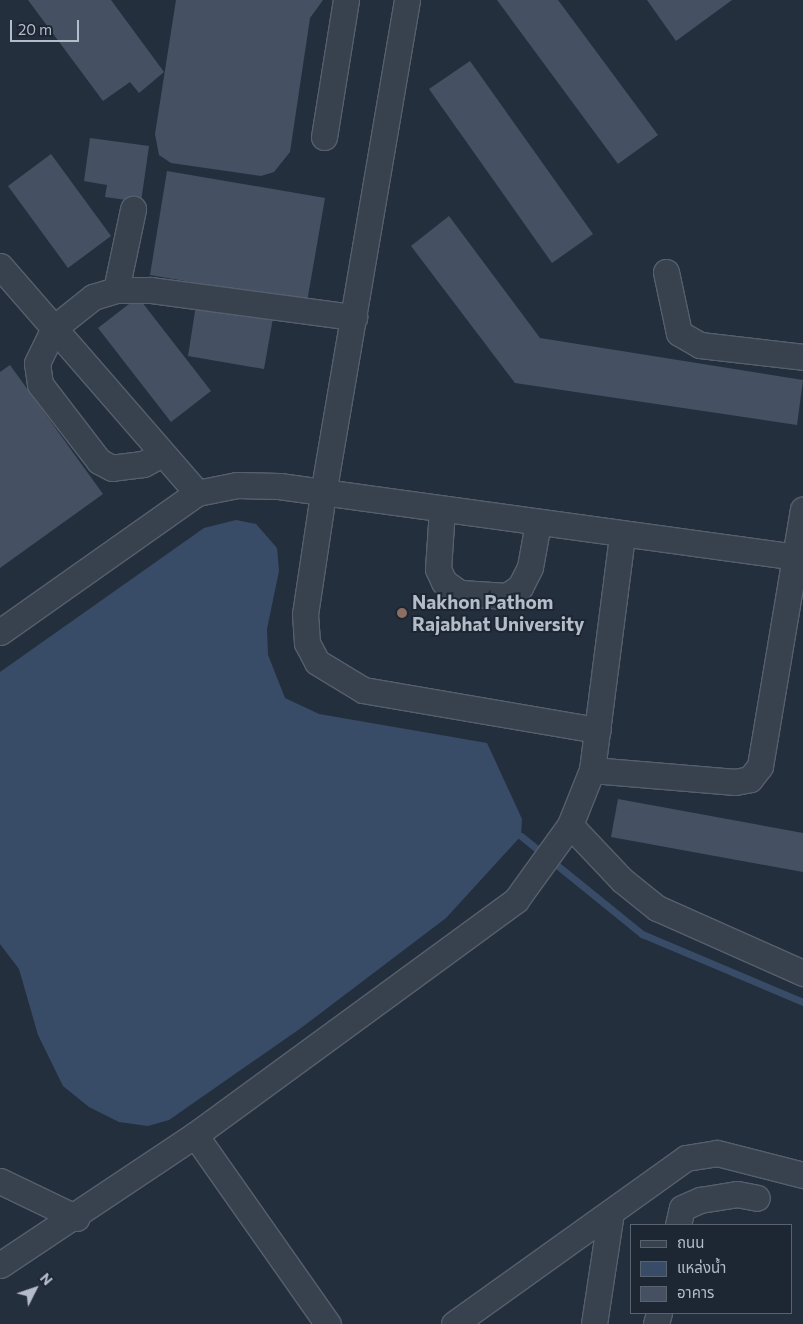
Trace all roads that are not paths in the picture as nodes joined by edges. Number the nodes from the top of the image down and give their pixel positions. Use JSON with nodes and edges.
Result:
{"nodes":[{"id":1,"x":346,"y":0,"type":"edge"},
{"id":2,"x":407,"y":0,"type":"edge"},
{"id":3,"x":324,"y":137,"type":"dead end"},
{"id":4,"x":133,"y":209,"type":"dead end"},
{"id":5,"x":0,"y":266,"type":"edge"},
{"id":6,"x":666,"y":272,"type":"dead end"},
{"id":7,"x":116,"y":290,"type":"junction"},
{"id":8,"x":354,"y":317,"type":"junction"},
{"id":9,"x":54,"y":328,"type":"junction"},
{"id":10,"x":803,"y":357,"type":"edge"},
{"id":11,"x":162,"y":454,"type":"junction"},
{"id":12,"x":196,"y":493,"type":"junction"},
{"id":13,"x":323,"y":494,"type":"junction"},
{"id":14,"x":442,"y":509,"type":"junction"},
{"id":15,"x":803,"y":510,"type":"edge"},
{"id":16,"x":538,"y":523,"type":"junction"},
{"id":17,"x":622,"y":536,"type":"junction"},
{"id":18,"x":799,"y":557,"type":"edge"},
{"id":19,"x":0,"y":632,"type":"edge"},
{"id":20,"x":598,"y":730,"type":"junction"},
{"id":21,"x":592,"y":770,"type":"junction"},
{"id":22,"x":567,"y":830,"type":"junction"},
{"id":23,"x":803,"y":973,"type":"edge"},
{"id":24,"x":195,"y":1135,"type":"junction"},
{"id":25,"x":803,"y":1175,"type":"edge"},
{"id":26,"x":0,"y":1181,"type":"edge"},
{"id":27,"x":757,"y":1198,"type":"dead end"},
{"id":28,"x":611,"y":1212,"type":"junction"},
{"id":29,"x":77,"y":1218,"type":"junction"},
{"id":30,"x":678,"y":1224,"type":"edge"},
{"id":31,"x":0,"y":1265,"type":"edge"},
{"id":32,"x":328,"y":1324,"type":"edge"},
{"id":33,"x":454,"y":1324,"type":"edge"},
{"id":34,"x":594,"y":1324,"type":"edge"}],
"edges":[{"from":1,"to":3,"type":"lane"},
{"from":2,"to":8,"type":"lane"},
{"from":4,"to":7,"type":"lane"},
{"from":5,"to":9,"type":"lane"},
{"from":6,"to":10,"type":"lane"},
{"from":7,"to":8,"type":"lane"},
{"from":7,"to":9,"type":"lane"},
{"from":8,"to":13,"type":"lane"},
{"from":9,"to":11,"type":"lane"},
{"from":9,"to":11,"type":"lane"},
{"from":11,"to":12,"type":"lane"},
{"from":12,"to":13,"type":"lane"},
{"from":12,"to":19,"type":"lane"},
{"from":13,"to":14,"type":"lane"},
{"from":13,"to":20,"type":"lane"},
{"from":14,"to":16,"type":"lane"},
{"from":14,"to":16,"type":"lane"},
{"from":15,"to":18,"type":"lane"},
{"from":16,"to":17,"type":"lane"},
{"from":17,"to":18,"type":"lane"},
{"from":17,"to":20,"type":"lane"},
{"from":18,"to":21,"type":"lane"},
{"from":20,"to":21,"type":"lane"},
{"from":21,"to":22,"type":"lane"},
{"from":22,"to":23,"type":"lane"},
{"from":22,"to":24,"type":"lane"},
{"from":24,"to":29,"type":"lane"},
{"from":24,"to":32,"type":"lane"},
{"from":25,"to":28,"type":"lane"},
{"from":26,"to":29,"type":"lane"},
{"from":27,"to":30,"type":"lane"},
{"from":28,"to":33,"type":"lane"},
{"from":28,"to":34,"type":"lane"},
{"from":29,"to":31,"type":"lane"}]}
